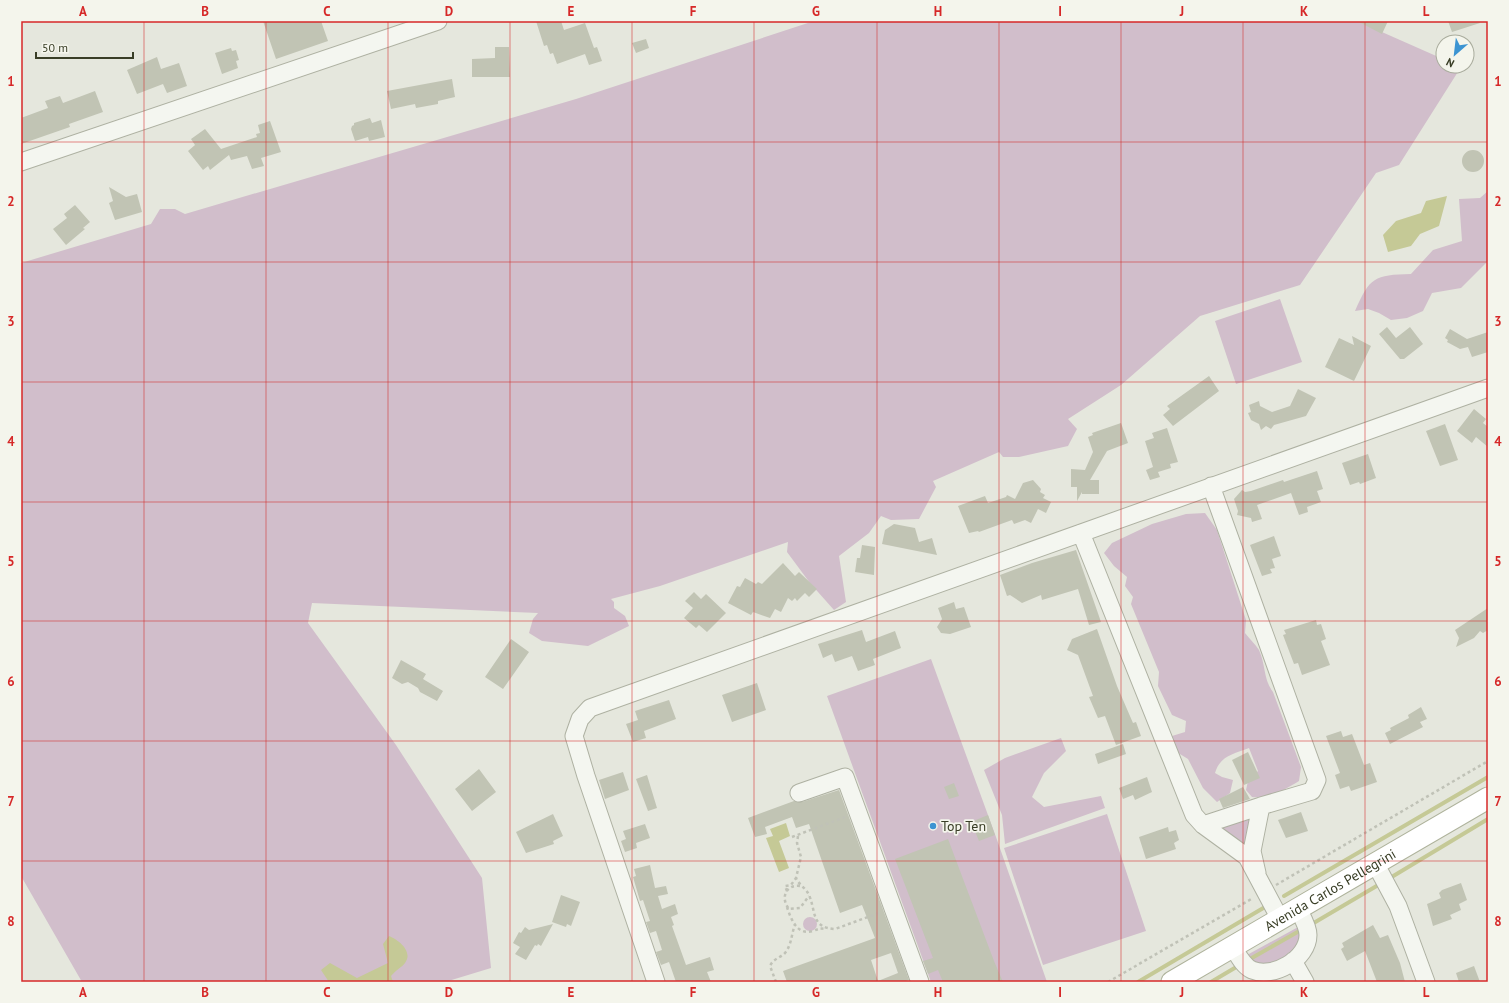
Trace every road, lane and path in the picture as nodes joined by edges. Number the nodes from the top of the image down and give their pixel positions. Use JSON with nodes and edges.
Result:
{"nodes":[{"id":1,"x":438,"y":21,"type":"edge"},
{"id":2,"x":21,"y":162,"type":"edge"},
{"id":3,"x":1488,"y":388,"type":"edge"},
{"id":4,"x":1211,"y":486,"type":"junction"},
{"id":5,"x":1081,"y":533,"type":"junction"},
{"id":6,"x":1488,"y":761,"type":"edge"},
{"id":7,"x":799,"y":793,"type":"dead end"},
{"id":8,"x":1488,"y":798,"type":"edge"},
{"id":9,"x":1261,"y":806,"type":"junction"},
{"id":10,"x":858,"y":812,"type":"junction"},
{"id":11,"x":1203,"y":825,"type":"junction"},
{"id":12,"x":798,"y":836,"type":"junction"},
{"id":13,"x":792,"y":837,"type":"dead end"},
{"id":14,"x":1375,"y":863,"type":"junction"},
{"id":15,"x":1257,"y":873,"type":"junction"},
{"id":16,"x":796,"y":878,"type":"junction"},
{"id":17,"x":791,"y":886,"type":"junction"},
{"id":18,"x":803,"y":887,"type":"junction"},
{"id":19,"x":786,"y":891,"type":"junction"},
{"id":20,"x":1265,"y":891,"type":"junction"},
{"id":21,"x":809,"y":896,"type":"junction"},
{"id":22,"x":805,"y":904,"type":"junction"},
{"id":23,"x":786,"y":905,"type":"junction"},
{"id":24,"x":811,"y":906,"type":"junction"},
{"id":25,"x":893,"y":908,"type":"junction"},
{"id":26,"x":792,"y":909,"type":"junction"},
{"id":27,"x":1298,"y":909,"type":"junction"},
{"id":28,"x":789,"y":914,"type":"junction"},
{"id":29,"x":1280,"y":919,"type":"junction"},
{"id":30,"x":820,"y":924,"type":"junction"},
{"id":31,"x":795,"y":925,"type":"junction"},
{"id":32,"x":818,"y":929,"type":"junction"},
{"id":33,"x":828,"y":929,"type":"junction"},
{"id":34,"x":1233,"y":947,"type":"junction"},
{"id":35,"x":1293,"y":961,"type":"junction"},
{"id":36,"x":1282,"y":976,"type":"edge"},
{"id":37,"x":656,"y":982,"type":"edge"},
{"id":38,"x":776,"y":982,"type":"edge"},
{"id":39,"x":920,"y":982,"type":"edge"},
{"id":40,"x":1108,"y":982,"type":"edge"},
{"id":41,"x":1172,"y":982,"type":"edge"},
{"id":42,"x":1305,"y":982,"type":"edge"},
{"id":43,"x":1426,"y":982,"type":"edge"}],
"edges":[{"from":1,"to":2,"type":"street"},
{"from":3,"to":4,"type":"street"},
{"from":4,"to":5,"type":"street"},
{"from":4,"to":9,"type":"street"},
{"from":5,"to":11,"type":"street"},
{"from":5,"to":37,"type":"street"},
{"from":6,"to":20,"type":"path"},
{"from":7,"to":10,"type":"street"},
{"from":8,"to":14,"type":"main road","name":"Avenida Carlos Pellegrini"},
{"from":9,"to":11,"type":"street"},
{"from":9,"to":15,"type":"street"},
{"from":10,"to":12,"type":"path"},
{"from":10,"to":25,"type":"street"},
{"from":11,"to":15,"type":"street"},
{"from":12,"to":13,"type":"path"},
{"from":12,"to":16,"type":"path"},
{"from":14,"to":27,"type":"main road","name":"Avenida Carlos Pellegrini"},
{"from":14,"to":43,"type":"street"},
{"from":15,"to":20,"type":"street"},
{"from":16,"to":17,"type":"path"},
{"from":16,"to":18,"type":"path"},
{"from":17,"to":18,"type":"path"},
{"from":17,"to":19,"type":"path"},
{"from":17,"to":19,"type":"path"},
{"from":18,"to":21,"type":"path"},
{"from":19,"to":23,"type":"path"},
{"from":20,"to":29,"type":"street"},
{"from":20,"to":40,"type":"path"},
{"from":21,"to":22,"type":"path"},
{"from":21,"to":24,"type":"path"},
{"from":22,"to":24,"type":"path"},
{"from":22,"to":26,"type":"path"},
{"from":23,"to":26,"type":"path"},
{"from":23,"to":28,"type":"path"},
{"from":24,"to":30,"type":"path"},
{"from":25,"to":33,"type":"path"},
{"from":25,"to":39,"type":"street"},
{"from":26,"to":28,"type":"path"},
{"from":27,"to":29,"type":"main road","name":"Avenida Carlos Pellegrini"},
{"from":27,"to":35,"type":"street"},
{"from":28,"to":31,"type":"path"},
{"from":29,"to":34,"type":"main road","name":"Avenida Carlos Pellegrini"},
{"from":30,"to":32,"type":"path"},
{"from":30,"to":33,"type":"path"},
{"from":31,"to":32,"type":"path"},
{"from":31,"to":38,"type":"path"},
{"from":32,"to":33,"type":"path"},
{"from":34,"to":36,"type":"street"},
{"from":34,"to":41,"type":"main road","name":"Avenida Carlos Pellegrini"},
{"from":35,"to":36,"type":"street"},
{"from":35,"to":42,"type":"street"}]}
